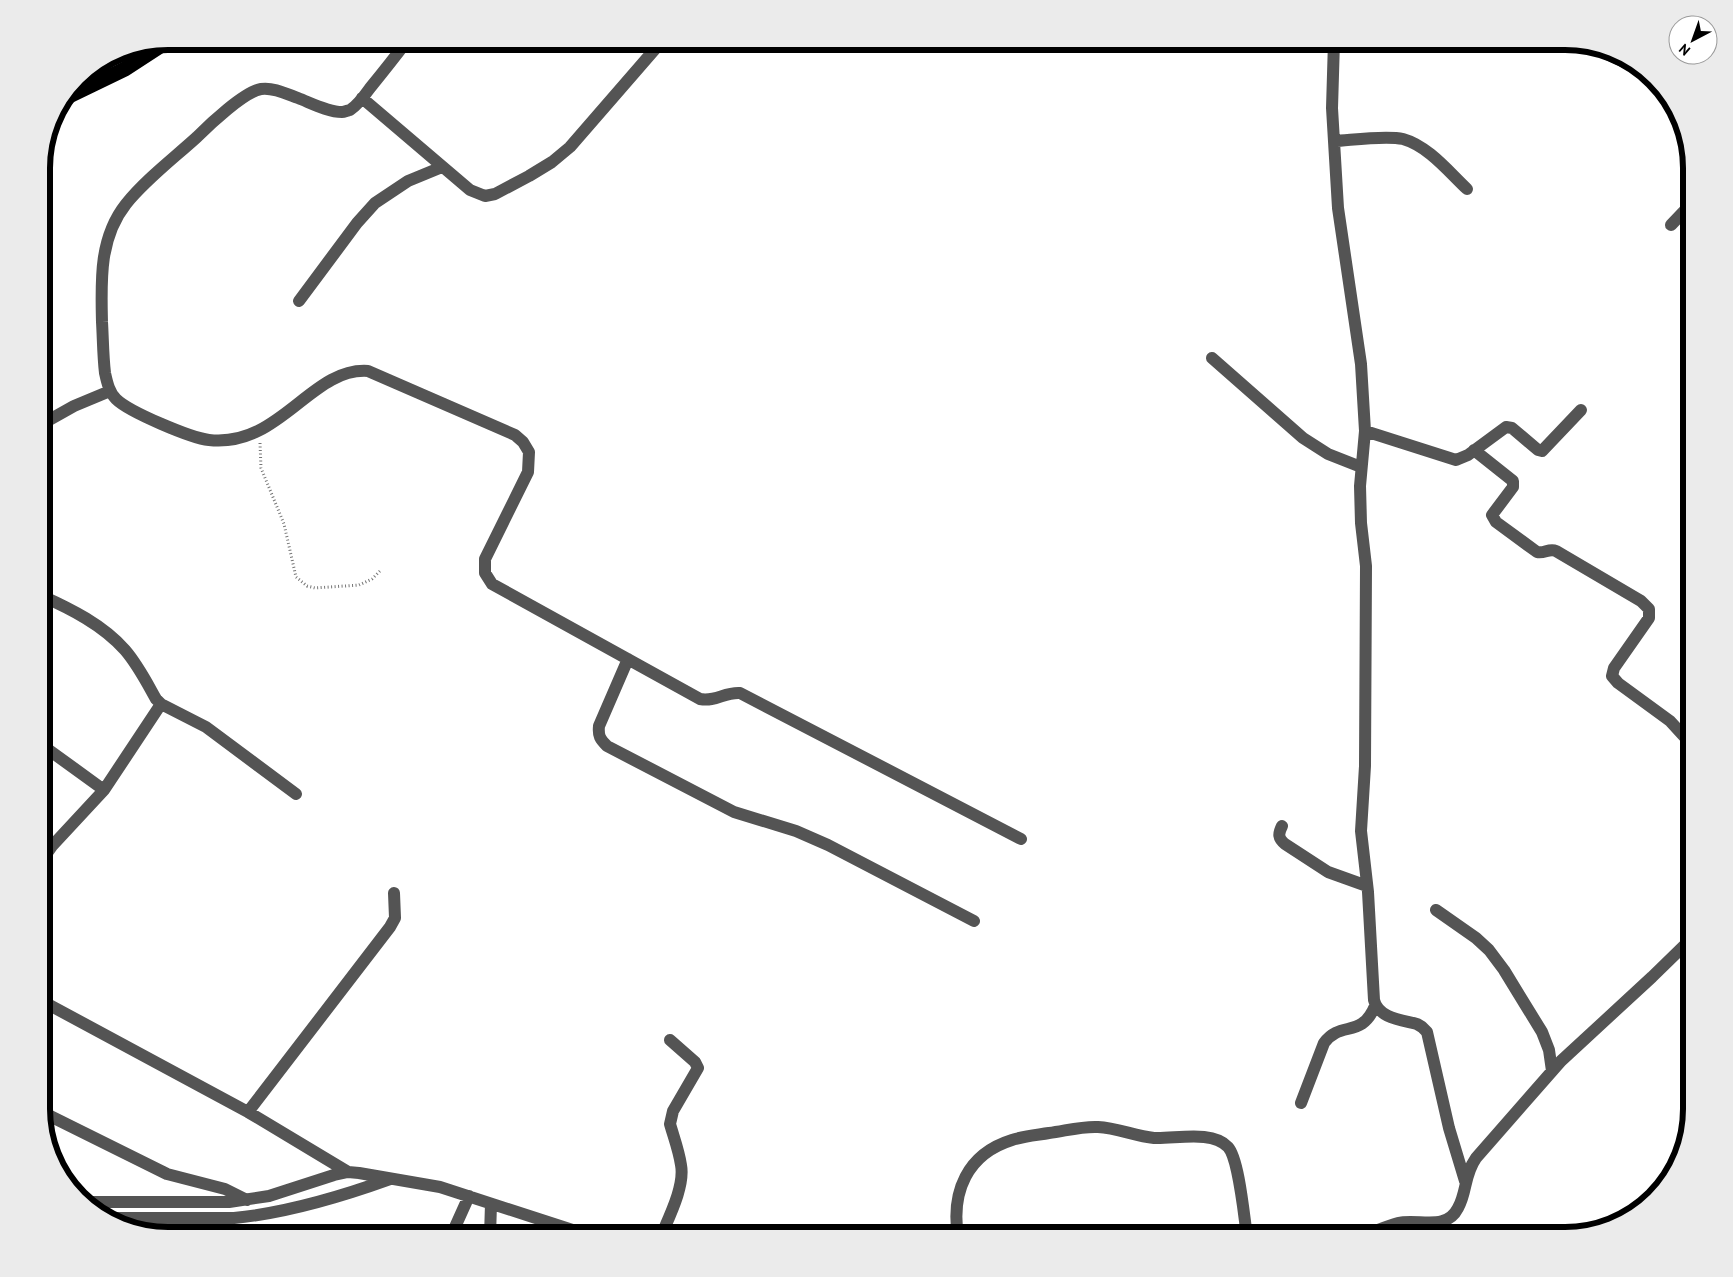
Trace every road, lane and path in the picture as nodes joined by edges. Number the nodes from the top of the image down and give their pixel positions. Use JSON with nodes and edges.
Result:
{"nodes":[{"id":1,"x":401,"y":50,"type":"edge"},
{"id":2,"x":654,"y":50,"type":"edge"},
{"id":3,"x":1334,"y":50,"type":"edge"},
{"id":4,"x":152,"y":51,"type":"edge"},
{"id":5,"x":76,"y":93,"type":"edge"},
{"id":6,"x":362,"y":98,"type":"junction"},
{"id":7,"x":1334,"y":141,"type":"junction"},
{"id":8,"x":442,"y":167,"type":"junction"},
{"id":9,"x":1467,"y":188,"type":"dead end"},
{"id":10,"x":1683,"y":213,"type":"edge"},
{"id":11,"x":1672,"y":225,"type":"dead end"},
{"id":12,"x":299,"y":301,"type":"dead end"},
{"id":13,"x":1212,"y":358,"type":"dead end"},
{"id":14,"x":110,"y":391,"type":"junction"},
{"id":15,"x":1581,"y":410,"type":"dead end"},
{"id":16,"x":50,"y":420,"type":"edge"},
{"id":17,"x":260,"y":430,"type":"junction"},
{"id":18,"x":1365,"y":431,"type":"junction"},
{"id":19,"x":1474,"y":450,"type":"junction"},
{"id":20,"x":1361,"y":467,"type":"junction"},
{"id":21,"x":380,"y":571,"type":"dead end"},
{"id":22,"x":50,"y":600,"type":"edge"},
{"id":23,"x":628,"y":660,"type":"junction"},
{"id":24,"x":161,"y":704,"type":"junction"},
{"id":25,"x":1683,"y":735,"type":"edge"},
{"id":26,"x":50,"y":752,"type":"edge"},
{"id":27,"x":104,"y":790,"type":"junction"},
{"id":28,"x":296,"y":794,"type":"dead end"},
{"id":29,"x":1282,"y":826,"type":"dead end"},
{"id":30,"x":1022,"y":838,"type":"dead end"},
{"id":31,"x":50,"y":849,"type":"edge"},
{"id":32,"x":1367,"y":886,"type":"junction"},
{"id":33,"x":394,"y":893,"type":"dead end"},
{"id":34,"x":1436,"y":910,"type":"dead end"},
{"id":35,"x":974,"y":921,"type":"dead end"},
{"id":36,"x":1683,"y":947,"type":"edge"},
{"id":37,"x":50,"y":1005,"type":"edge"},
{"id":38,"x":1376,"y":1006,"type":"junction"},
{"id":39,"x":670,"y":1040,"type":"dead end"},
{"id":40,"x":1552,"y":1071,"type":"junction"},
{"id":41,"x":1301,"y":1103,"type":"dead end"},
{"id":42,"x":248,"y":1112,"type":"junction"},
{"id":43,"x":50,"y":1116,"type":"edge"},
{"id":44,"x":348,"y":1172,"type":"junction"},
{"id":45,"x":390,"y":1179,"type":"junction"},
{"id":46,"x":1465,"y":1181,"type":"junction"},
{"id":47,"x":469,"y":1196,"type":"junction"},
{"id":48,"x":247,"y":1200,"type":"junction"},
{"id":49,"x":95,"y":1202,"type":"edge"},
{"id":50,"x":492,"y":1204,"type":"junction"},
{"id":51,"x":123,"y":1218,"type":"edge"},
{"id":52,"x":1434,"y":1223,"type":"junction"},
{"id":53,"x":455,"y":1227,"type":"edge"},
{"id":54,"x":491,"y":1227,"type":"edge"},
{"id":55,"x":562,"y":1227,"type":"edge"},
{"id":56,"x":664,"y":1227,"type":"edge"},
{"id":57,"x":956,"y":1227,"type":"edge"},
{"id":58,"x":1246,"y":1227,"type":"edge"},
{"id":59,"x":1388,"y":1227,"type":"edge"},
{"id":60,"x":1440,"y":1227,"type":"edge"}],
"edges":[{"from":1,"to":6,"type":"street"},
{"from":2,"to":8,"type":"street"},
{"from":3,"to":7,"type":"street"},
{"from":4,"to":5,"type":"highway"},
{"from":6,"to":8,"type":"street"},
{"from":6,"to":14,"type":"street"},
{"from":7,"to":9,"type":"street"},
{"from":7,"to":18,"type":"street"},
{"from":8,"to":12,"type":"street"},
{"from":10,"to":11,"type":"street"},
{"from":13,"to":20,"type":"street"},
{"from":14,"to":16,"type":"street"},
{"from":14,"to":17,"type":"street"},
{"from":15,"to":19,"type":"street"},
{"from":17,"to":21,"type":"path"},
{"from":17,"to":23,"type":"street"},
{"from":18,"to":19,"type":"street"},
{"from":18,"to":20,"type":"street"},
{"from":19,"to":25,"type":"street"},
{"from":20,"to":32,"type":"street"},
{"from":22,"to":24,"type":"street"},
{"from":23,"to":30,"type":"street"},
{"from":23,"to":35,"type":"street"},
{"from":24,"to":27,"type":"street"},
{"from":24,"to":28,"type":"street"},
{"from":26,"to":27,"type":"street"},
{"from":27,"to":31,"type":"street"},
{"from":29,"to":32,"type":"street"},
{"from":32,"to":38,"type":"street"},
{"from":33,"to":42,"type":"street"},
{"from":34,"to":40,"type":"street"},
{"from":36,"to":40,"type":"street"},
{"from":37,"to":42,"type":"street"},
{"from":38,"to":41,"type":"street"},
{"from":38,"to":46,"type":"street"},
{"from":39,"to":56,"type":"street"},
{"from":40,"to":46,"type":"street"},
{"from":42,"to":44,"type":"street"},
{"from":43,"to":48,"type":"street"},
{"from":44,"to":45,"type":"street"},
{"from":44,"to":48,"type":"street"},
{"from":45,"to":47,"type":"street"},
{"from":45,"to":51,"type":"street"},
{"from":46,"to":52,"type":"street"},
{"from":47,"to":50,"type":"street"},
{"from":47,"to":53,"type":"street"},
{"from":48,"to":49,"type":"street"},
{"from":50,"to":54,"type":"street"},
{"from":50,"to":55,"type":"street"},
{"from":52,"to":59,"type":"street"},
{"from":52,"to":60,"type":"street"},
{"from":57,"to":58,"type":"street"}]}
